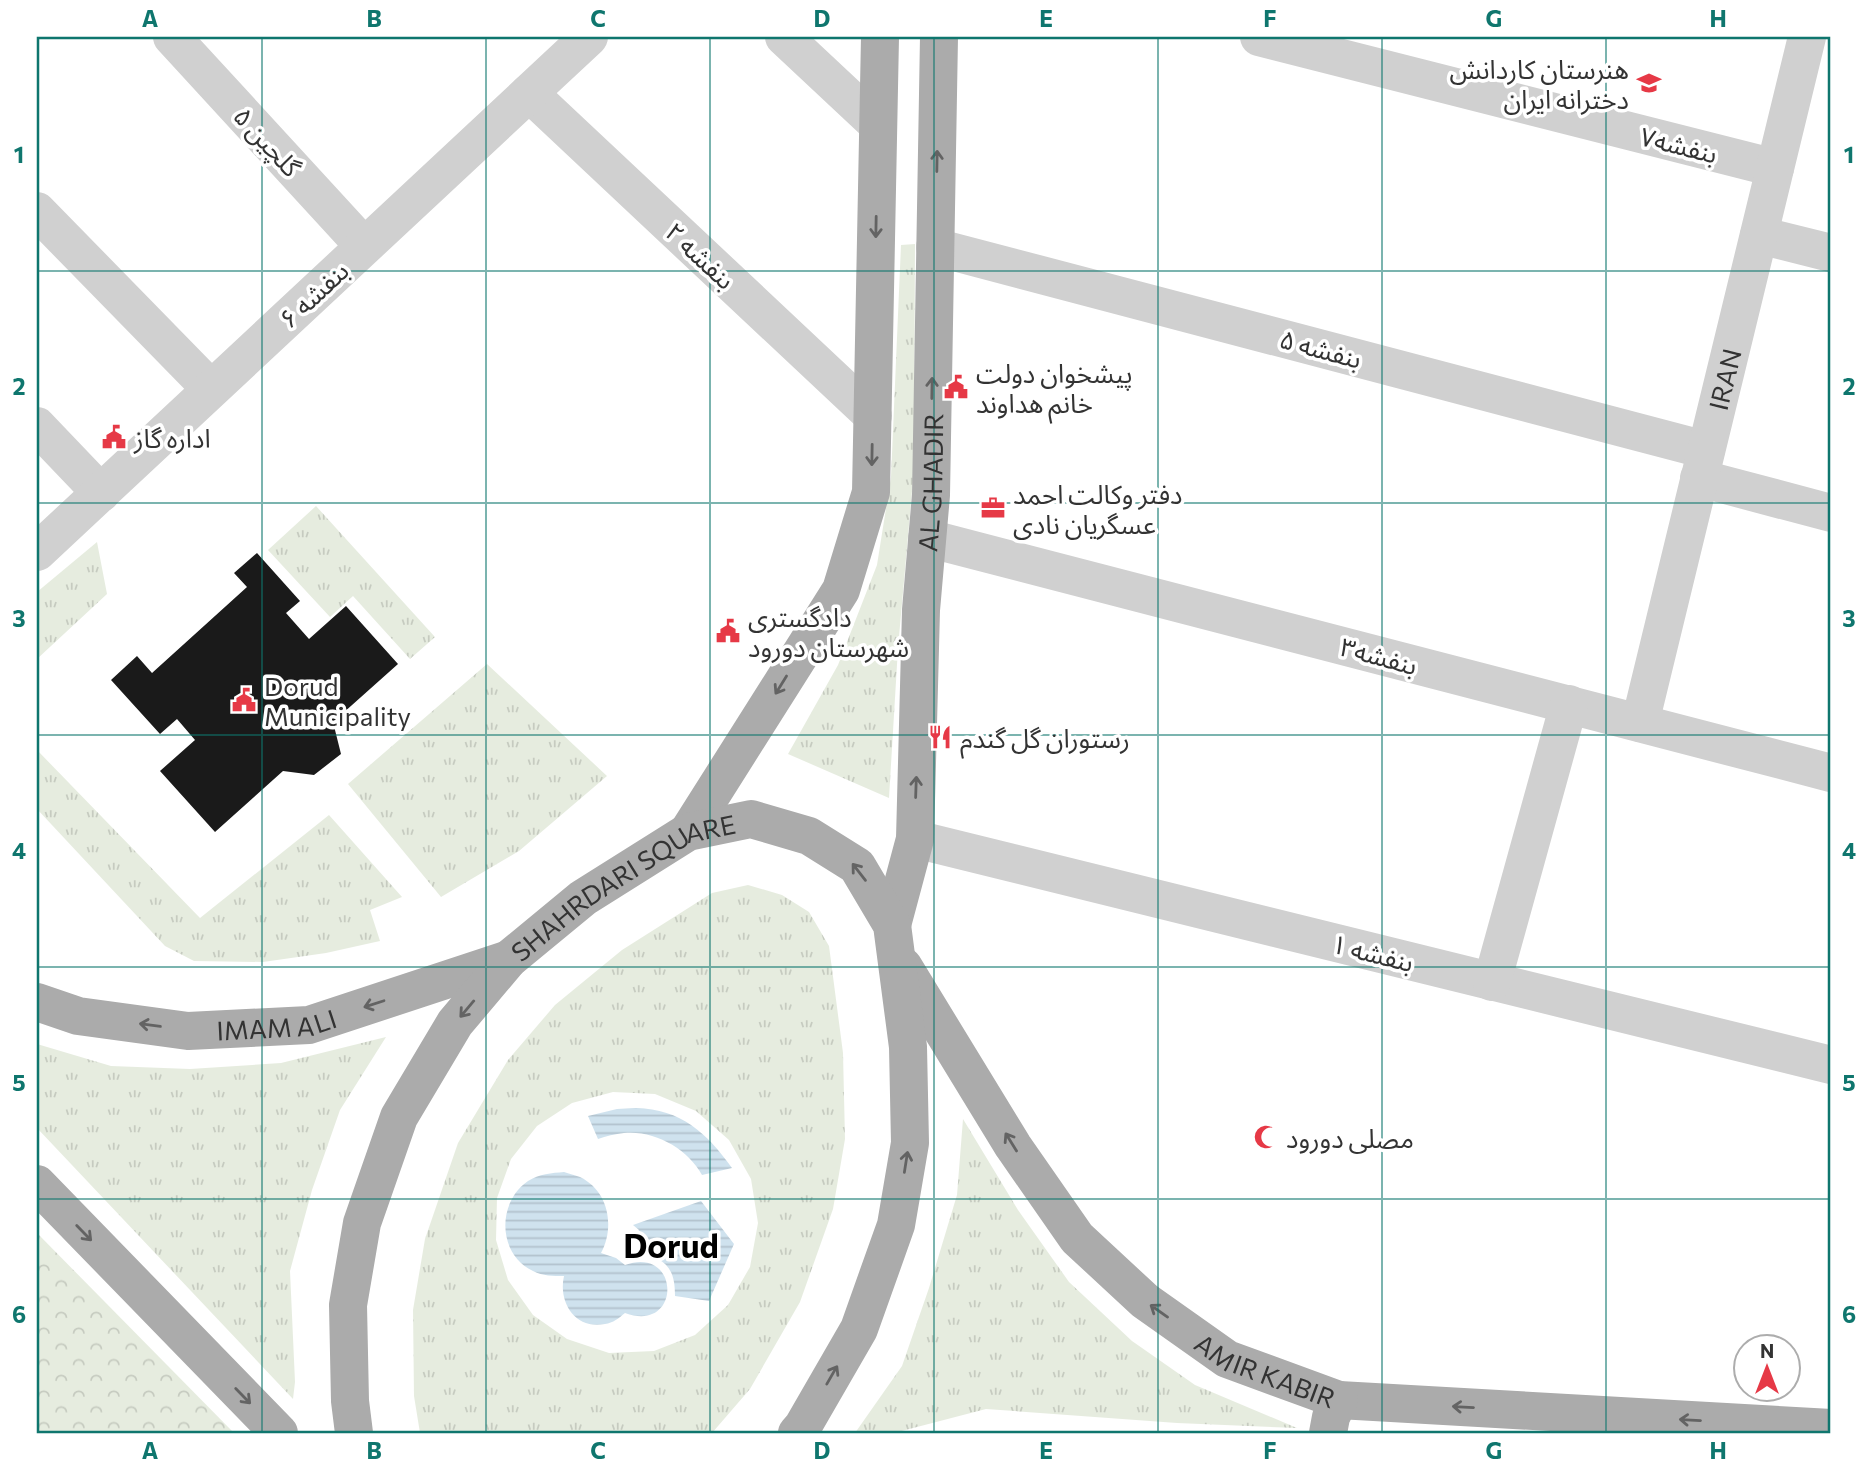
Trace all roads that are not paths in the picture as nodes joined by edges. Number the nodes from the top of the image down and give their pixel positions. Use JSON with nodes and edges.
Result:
{"nodes":[{"id":1,"x":172,"y":37,"type":"edge"},
{"id":2,"x":589,"y":37,"type":"edge"},
{"id":3,"x":784,"y":37,"type":"edge"},
{"id":4,"x":880,"y":37,"type":"edge"},
{"id":5,"x":939,"y":37,"type":"edge"},
{"id":6,"x":1807,"y":37,"type":"edge"},
{"id":7,"x":1278,"y":39,"type":"edge"},
{"id":8,"x":529,"y":93,"type":"junction"},
{"id":9,"x":878,"y":125,"type":"junction"},
{"id":10,"x":1774,"y":168,"type":"junction"},
{"id":11,"x":37,"y":211,"type":"edge"},
{"id":12,"x":1759,"y":235,"type":"junction"},
{"id":13,"x":364,"y":246,"type":"junction"},
{"id":14,"x":935,"y":247,"type":"junction"},
{"id":15,"x":1831,"y":253,"type":"edge"},
{"id":16,"x":211,"y":389,"type":"junction"},
{"id":17,"x":873,"y":416,"type":"junction"},
{"id":18,"x":37,"y":426,"type":"edge"},
{"id":19,"x":1703,"y":464,"type":"junction"},
{"id":20,"x":101,"y":493,"type":"junction"},
{"id":21,"x":1831,"y":513,"type":"edge"},
{"id":22,"x":927,"y":538,"type":"junction"},
{"id":23,"x":37,"y":552,"type":"edge"},
{"id":24,"x":1569,"y":704,"type":"junction"},
{"id":25,"x":1640,"y":723,"type":"junction"},
{"id":26,"x":1831,"y":773,"type":"edge"},
{"id":27,"x":688,"y":832,"type":"junction"},
{"id":28,"x":915,"y":839,"type":"junction"},
{"id":29,"x":893,"y":939,"type":"junction"},
{"id":30,"x":509,"y":959,"type":"junction"},
{"id":31,"x":1492,"y":982,"type":"junction"},
{"id":32,"x":37,"y":1002,"type":"edge"},
{"id":33,"x":1831,"y":1065,"type":"edge"},
{"id":34,"x":37,"y":1184,"type":"edge"},
{"id":35,"x":1334,"y":1417,"type":"edge"},
{"id":36,"x":1831,"y":1428,"type":"edge"},
{"id":37,"x":279,"y":1433,"type":"edge"},
{"id":38,"x":354,"y":1433,"type":"edge"},
{"id":39,"x":797,"y":1433,"type":"edge"}],
"edges":[{"from":1,"to":13,"type":"street","name":"گلچین ۵"},
{"from":2,"to":8,"type":"street","name":"بنفشه ۶"},
{"from":3,"to":9,"type":"street"},
{"from":4,"to":9,"type":"main road"},
{"from":14,"to":5,"type":"main road","name":"AL GHADIR","one_way":true},
{"from":6,"to":10,"type":"street","name":"IRAN"},
{"from":7,"to":10,"type":"street","name":"بنفشه۷"},
{"from":8,"to":13,"type":"street","name":"بنفشه ۶"},
{"from":8,"to":17,"type":"street","name":"بنفشه ۲"},
{"from":9,"to":17,"type":"main road","one_way":true},
{"from":10,"to":12,"type":"street","name":"IRAN"},
{"from":11,"to":16,"type":"street"},
{"from":12,"to":15,"type":"street"},
{"from":12,"to":19,"type":"street","name":"IRAN"},
{"from":13,"to":16,"type":"street","name":"بنفشه ۶"},
{"from":14,"to":19,"type":"street","name":"بنفشه ۵"},
{"from":22,"to":14,"type":"main road","name":"AL GHADIR","one_way":true},
{"from":16,"to":20,"type":"street","name":"بنفشه ۶"},
{"from":17,"to":27,"type":"main road","one_way":true},
{"from":18,"to":20,"type":"street"},
{"from":19,"to":21,"type":"street","name":"بنفشه ۵"},
{"from":19,"to":25,"type":"street","name":"IRAN"},
{"from":20,"to":23,"type":"street","name":"بنفشه ۶"},
{"from":22,"to":24,"type":"street","name":"بنفشه۳"},
{"from":28,"to":22,"type":"main road","name":"AL GHADIR","one_way":true},
{"from":24,"to":25,"type":"street","name":"بنفشه۳"},
{"from":24,"to":31,"type":"street"},
{"from":25,"to":26,"type":"street","name":"بنفشه۳"},
{"from":29,"to":27,"type":"main road","name":"SHAHRDARI SQUARE","one_way":true},
{"from":27,"to":30,"type":"main road","name":"SHAHRDARI SQUARE"},
{"from":28,"to":29,"type":"main road","name":"AL GHADIR"},
{"from":28,"to":31,"type":"street","name":"بنفشه ۱"},
{"from":35,"to":29,"type":"main road","name":"AMIR KABIR","one_way":true},
{"from":39,"to":29,"type":"main road","name":"SHAHRDARI SQUARE","one_way":true},
{"from":30,"to":32,"type":"main road","name":"IMAM ALI","one_way":true},
{"from":30,"to":38,"type":"main road","name":"SHAHRDARI SQUARE","one_way":true},
{"from":31,"to":33,"type":"street","name":"بنفشه ۱"},
{"from":34,"to":37,"type":"main road","one_way":true},
{"from":36,"to":35,"type":"main road","name":"AMIR KABIR","one_way":true}]}
